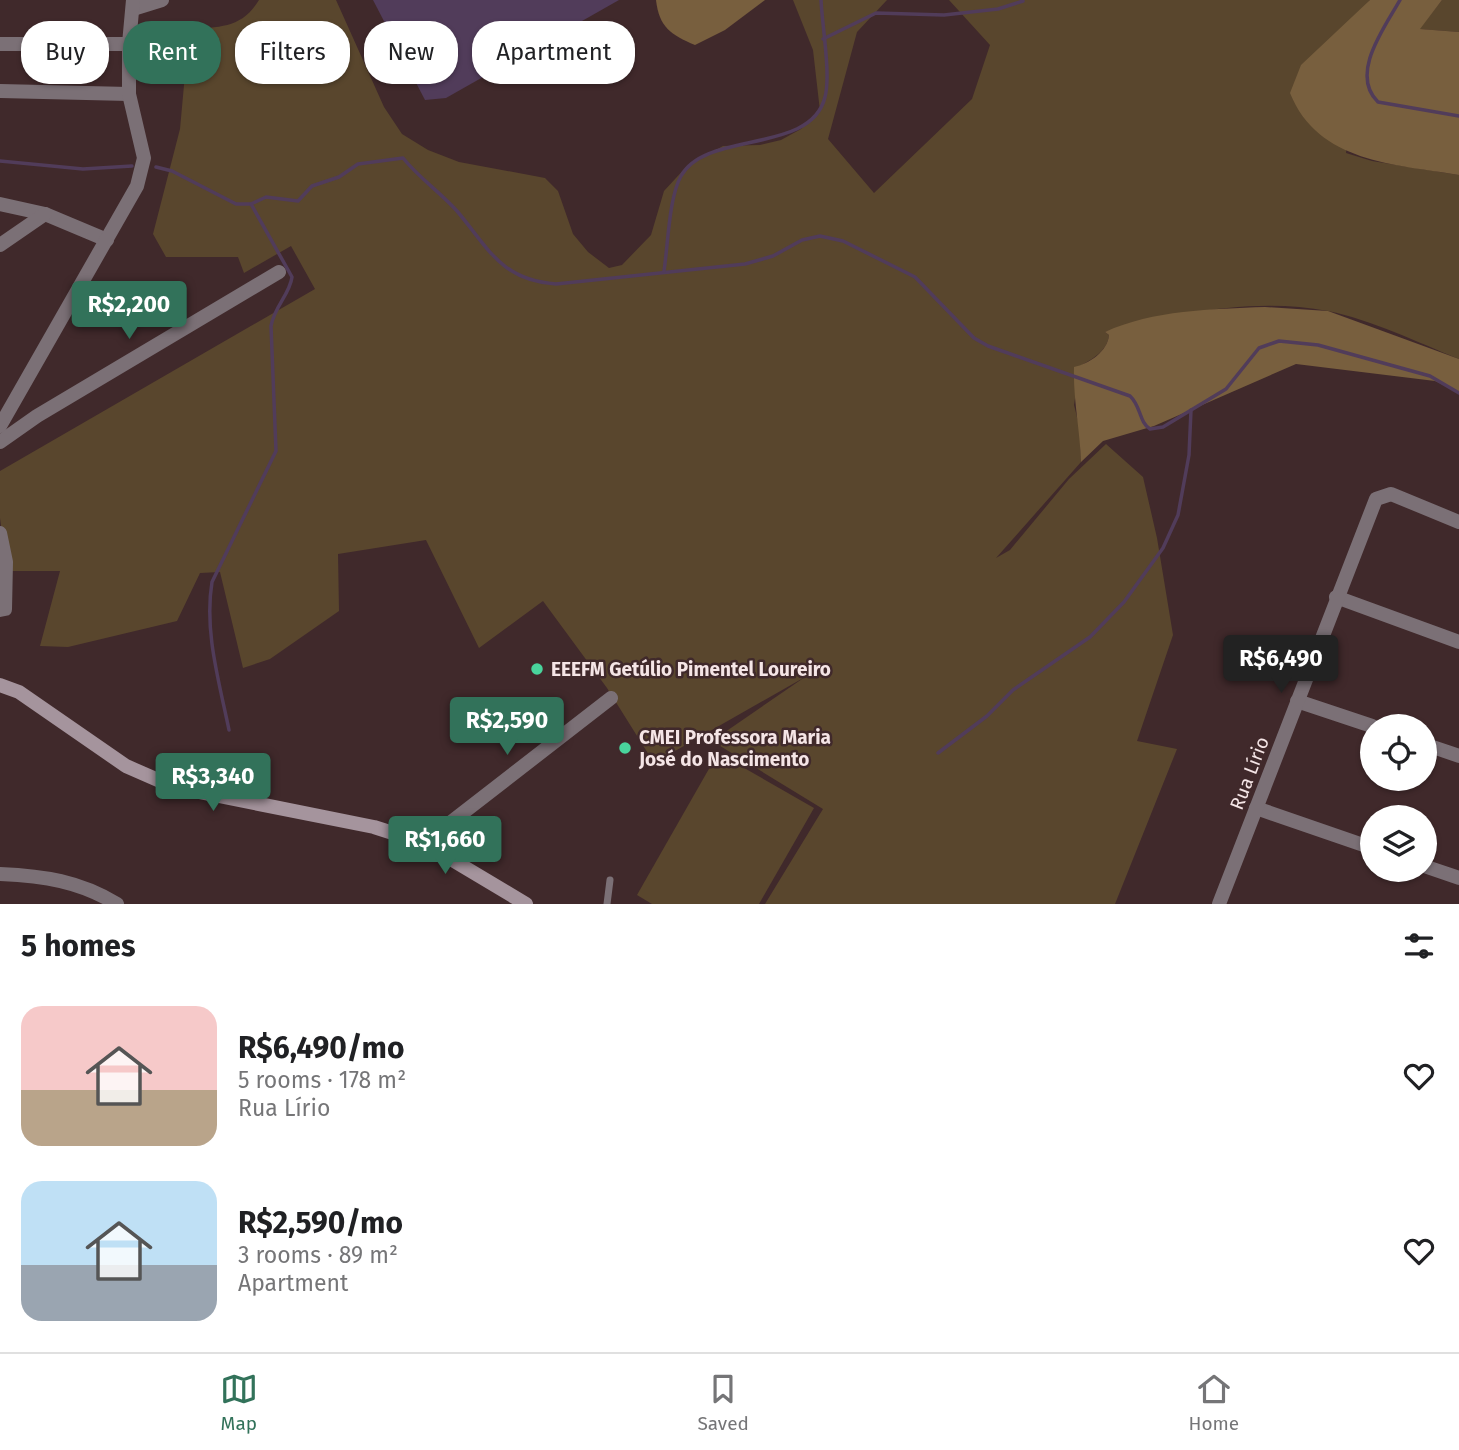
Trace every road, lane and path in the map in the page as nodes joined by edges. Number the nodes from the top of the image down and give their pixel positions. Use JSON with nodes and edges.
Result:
{"nodes":[{"id":1,"x":162,"y":0,"type":"edge"},
{"id":2,"x":133,"y":4,"type":"edge"},
{"id":3,"x":0,"y":44,"type":"edge"},
{"id":4,"x":123,"y":44,"type":"edge"},
{"id":5,"x":130,"y":84,"type":"edge"},
{"id":6,"x":0,"y":91,"type":"edge"},
{"id":7,"x":130,"y":94,"type":"junction"},
{"id":8,"x":0,"y":204,"type":"edge"},
{"id":9,"x":45,"y":214,"type":"junction"},
{"id":10,"x":107,"y":240,"type":"junction"},
{"id":11,"x":0,"y":245,"type":"edge"},
{"id":12,"x":279,"y":272,"type":"dead end"},
{"id":13,"x":0,"y":426,"type":"edge"},
{"id":14,"x":0,"y":442,"type":"edge"},
{"id":15,"x":1459,"y":522,"type":"edge"},
{"id":16,"x":0,"y":533,"type":"edge"},
{"id":17,"x":1336,"y":597,"type":"junction"},
{"id":18,"x":0,"y":610,"type":"edge"},
{"id":19,"x":1459,"y":642,"type":"edge"},
{"id":20,"x":0,"y":685,"type":"edge"},
{"id":21,"x":611,"y":698,"type":"dead end"},
{"id":22,"x":1297,"y":701,"type":"junction"},
{"id":23,"x":1360,"y":722,"type":"edge"},
{"id":24,"x":1437,"y":748,"type":"edge"},
{"id":25,"x":1459,"y":756,"type":"edge"},
{"id":26,"x":1256,"y":808,"type":"junction"},
{"id":27,"x":424,"y":843,"type":"junction"},
{"id":28,"x":1360,"y":844,"type":"edge"},
{"id":29,"x":1437,"y":870,"type":"edge"},
{"id":30,"x":0,"y":874,"type":"edge"},
{"id":31,"x":1459,"y":878,"type":"edge"},
{"id":32,"x":610,"y":880,"type":"dead end"},
{"id":33,"x":117,"y":904,"type":"edge"},
{"id":34,"x":526,"y":904,"type":"edge"},
{"id":35,"x":607,"y":904,"type":"edge"},
{"id":36,"x":1219,"y":904,"type":"edge"}],
"edges":[{"from":1,"to":2,"type":"street"},
{"from":3,"to":4,"type":"street"},
{"from":5,"to":7,"type":"street"},
{"from":6,"to":7,"type":"street"},
{"from":7,"to":10,"type":"street"},
{"from":8,"to":9,"type":"street"},
{"from":9,"to":10,"type":"street"},
{"from":9,"to":11,"type":"street"},
{"from":10,"to":13,"type":"street"},
{"from":12,"to":14,"type":"street"},
{"from":15,"to":17,"type":"street","name":"Rua Lírio"},
{"from":16,"to":18,"type":"street"},
{"from":17,"to":19,"type":"street"},
{"from":17,"to":22,"type":"street","name":"Rua Lírio"},
{"from":20,"to":27,"type":"main road"},
{"from":21,"to":27,"type":"street"},
{"from":22,"to":23,"type":"street"},
{"from":22,"to":26,"type":"street","name":"Rua Lírio"},
{"from":24,"to":25,"type":"street"},
{"from":26,"to":28,"type":"street"},
{"from":26,"to":36,"type":"street","name":"Rua Lírio"},
{"from":27,"to":34,"type":"main road"},
{"from":29,"to":31,"type":"street"},
{"from":30,"to":33,"type":"street"},
{"from":32,"to":35,"type":"lane"}]}
